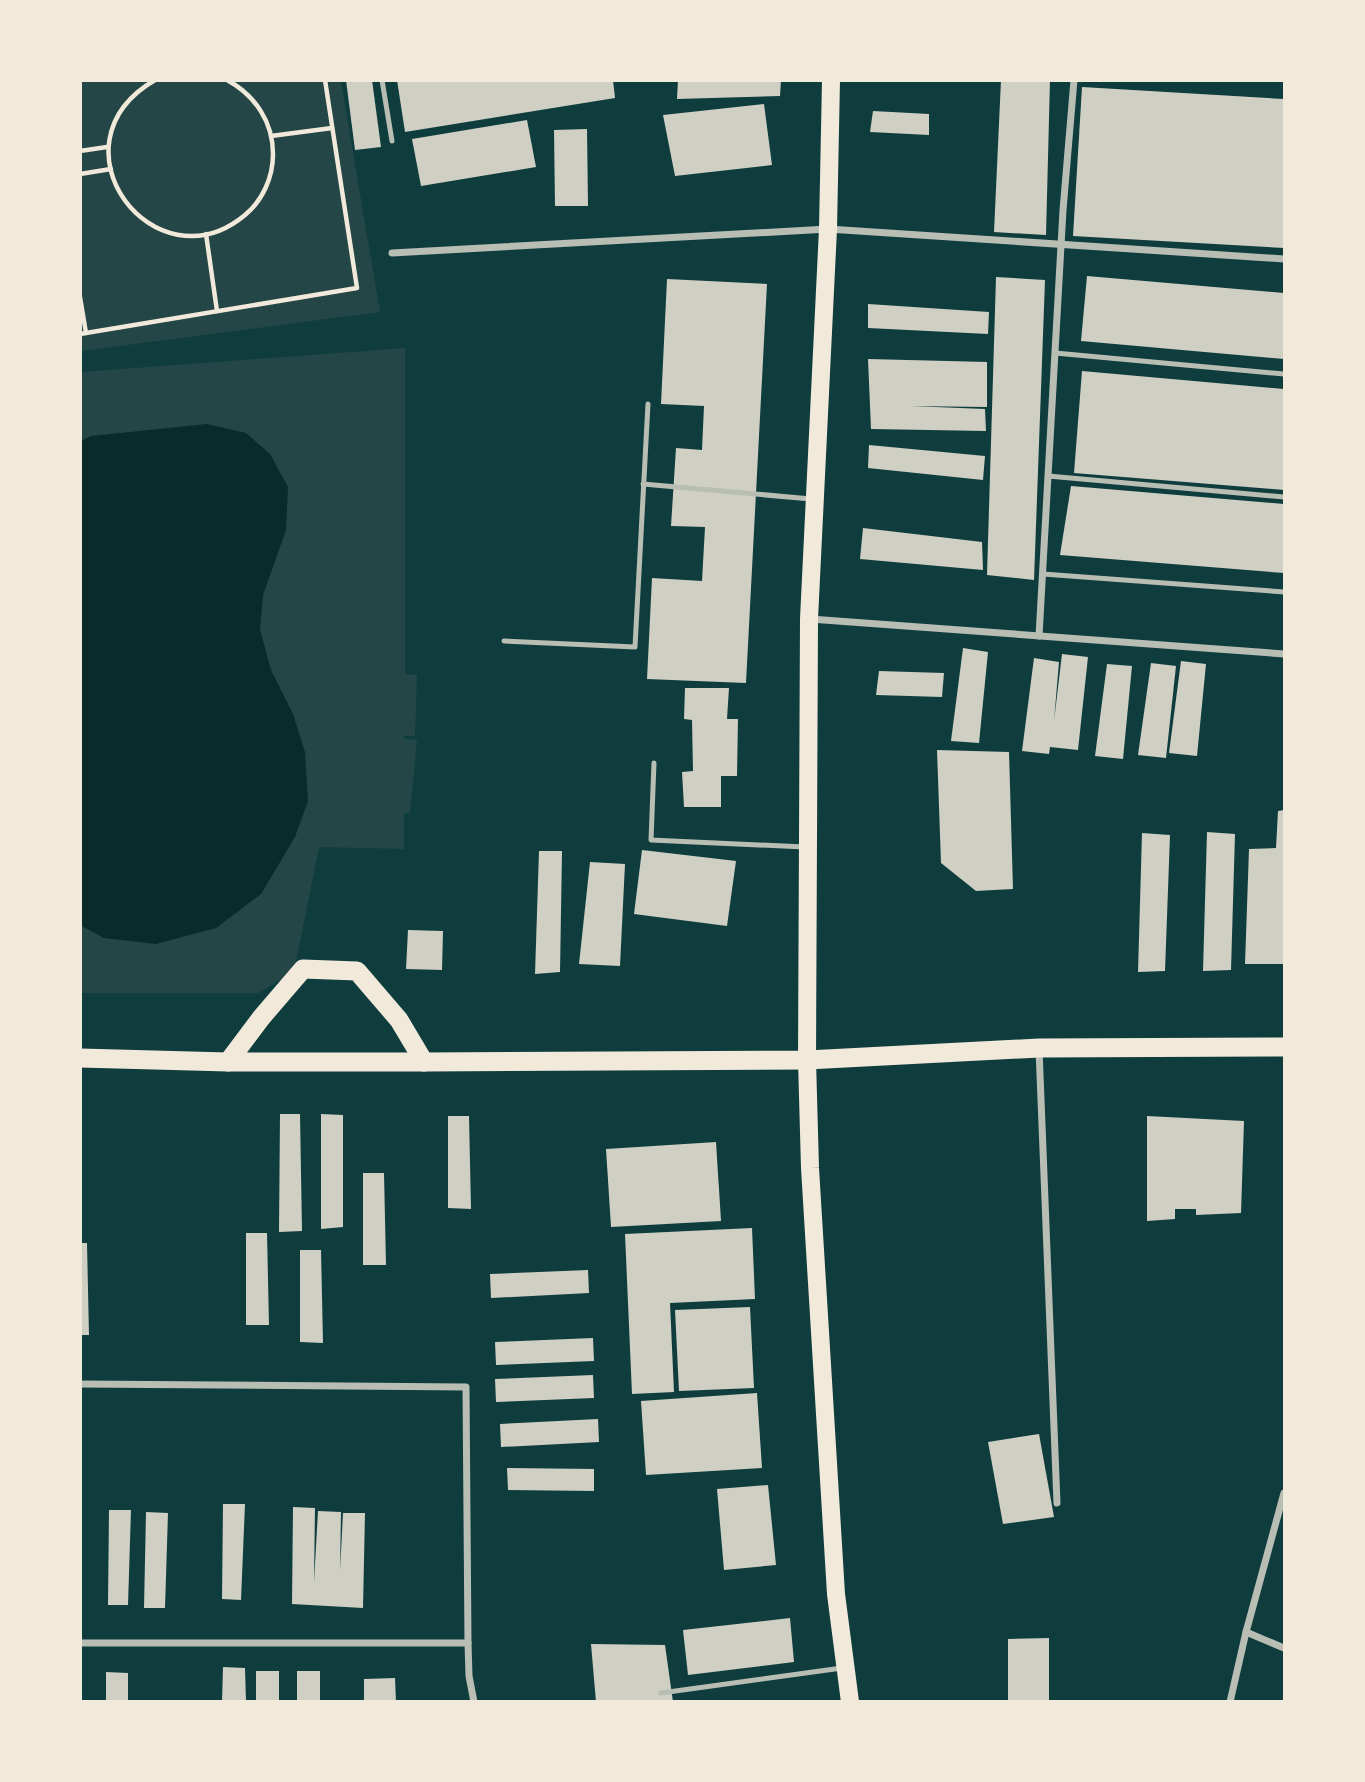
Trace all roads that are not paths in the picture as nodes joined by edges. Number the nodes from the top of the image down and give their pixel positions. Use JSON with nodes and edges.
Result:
{"nodes":[{"id":1,"x":382,"y":80,"type":"edge"},
{"id":2,"x":831,"y":80,"type":"edge"},
{"id":3,"x":1074,"y":80,"type":"edge"},
{"id":4,"x":392,"y":141,"type":"dead end"},
{"id":5,"x":828,"y":229,"type":"junction"},
{"id":6,"x":1061,"y":244,"type":"junction"},
{"id":7,"x":391,"y":253,"type":"dead end"},
{"id":8,"x":1284,"y":259,"type":"edge"},
{"id":9,"x":1055,"y":353,"type":"junction"},
{"id":10,"x":1284,"y":374,"type":"edge"},
{"id":11,"x":648,"y":404,"type":"dead end"},
{"id":12,"x":1048,"y":476,"type":"junction"},
{"id":13,"x":643,"y":484,"type":"junction"},
{"id":14,"x":1284,"y":496,"type":"edge"},
{"id":15,"x":815,"y":500,"type":"junction"},
{"id":16,"x":1042,"y":574,"type":"junction"},
{"id":17,"x":1284,"y":592,"type":"edge"},
{"id":18,"x":809,"y":619,"type":"junction"},
{"id":19,"x":1039,"y":636,"type":"junction"},
{"id":20,"x":504,"y":641,"type":"dead end"},
{"id":21,"x":1284,"y":654,"type":"edge"},
{"id":22,"x":654,"y":763,"type":"dead end"},
{"id":23,"x":808,"y":847,"type":"junction"},
{"id":24,"x":1284,"y":1047,"type":"edge"},
{"id":25,"x":1040,"y":1048,"type":"junction"},
{"id":26,"x":80,"y":1058,"type":"edge"},
{"id":27,"x":807,"y":1060,"type":"junction"},
{"id":28,"x":228,"y":1062,"type":"junction"},
{"id":29,"x":424,"y":1062,"type":"junction"},
{"id":30,"x":80,"y":1384,"type":"edge"},
{"id":31,"x":1284,"y":1493,"type":"edge"},
{"id":32,"x":1057,"y":1503,"type":"dead end"},
{"id":33,"x":1246,"y":1632,"type":"junction"},
{"id":34,"x":80,"y":1643,"type":"edge"},
{"id":35,"x":468,"y":1643,"type":"junction"},
{"id":36,"x":1284,"y":1648,"type":"edge"},
{"id":37,"x":845,"y":1668,"type":"junction"},
{"id":38,"x":661,"y":1693,"type":"dead end"},
{"id":39,"x":474,"y":1702,"type":"edge"},
{"id":40,"x":850,"y":1702,"type":"edge"},
{"id":41,"x":1230,"y":1702,"type":"edge"}],
"edges":[{"from":1,"to":4,"type":"lane"},
{"from":2,"to":5,"type":"main road"},
{"from":3,"to":6,"type":"street"},
{"from":5,"to":6,"type":"street"},
{"from":5,"to":7,"type":"street"},
{"from":5,"to":15,"type":"main road"},
{"from":6,"to":8,"type":"street"},
{"from":6,"to":9,"type":"street"},
{"from":9,"to":10,"type":"lane"},
{"from":9,"to":12,"type":"street"},
{"from":11,"to":13,"type":"lane"},
{"from":12,"to":14,"type":"lane"},
{"from":12,"to":16,"type":"street"},
{"from":13,"to":15,"type":"lane"},
{"from":13,"to":20,"type":"lane"},
{"from":15,"to":18,"type":"main road"},
{"from":16,"to":17,"type":"lane"},
{"from":16,"to":19,"type":"street"},
{"from":18,"to":19,"type":"street"},
{"from":18,"to":23,"type":"main road"},
{"from":19,"to":21,"type":"street"},
{"from":22,"to":23,"type":"lane"},
{"from":23,"to":27,"type":"main road"},
{"from":24,"to":25,"type":"highway"},
{"from":25,"to":27,"type":"highway"},
{"from":25,"to":32,"type":"street"},
{"from":26,"to":28,"type":"highway"},
{"from":27,"to":29,"type":"highway"},
{"from":27,"to":37,"type":"main road"},
{"from":28,"to":29,"type":"highway"},
{"from":28,"to":29,"type":"highway"},
{"from":30,"to":35,"type":"street"},
{"from":31,"to":33,"type":"street"},
{"from":33,"to":36,"type":"street"},
{"from":33,"to":41,"type":"street"},
{"from":34,"to":35,"type":"street"},
{"from":35,"to":39,"type":"street"},
{"from":37,"to":38,"type":"lane"},
{"from":37,"to":40,"type":"main road"}]}
